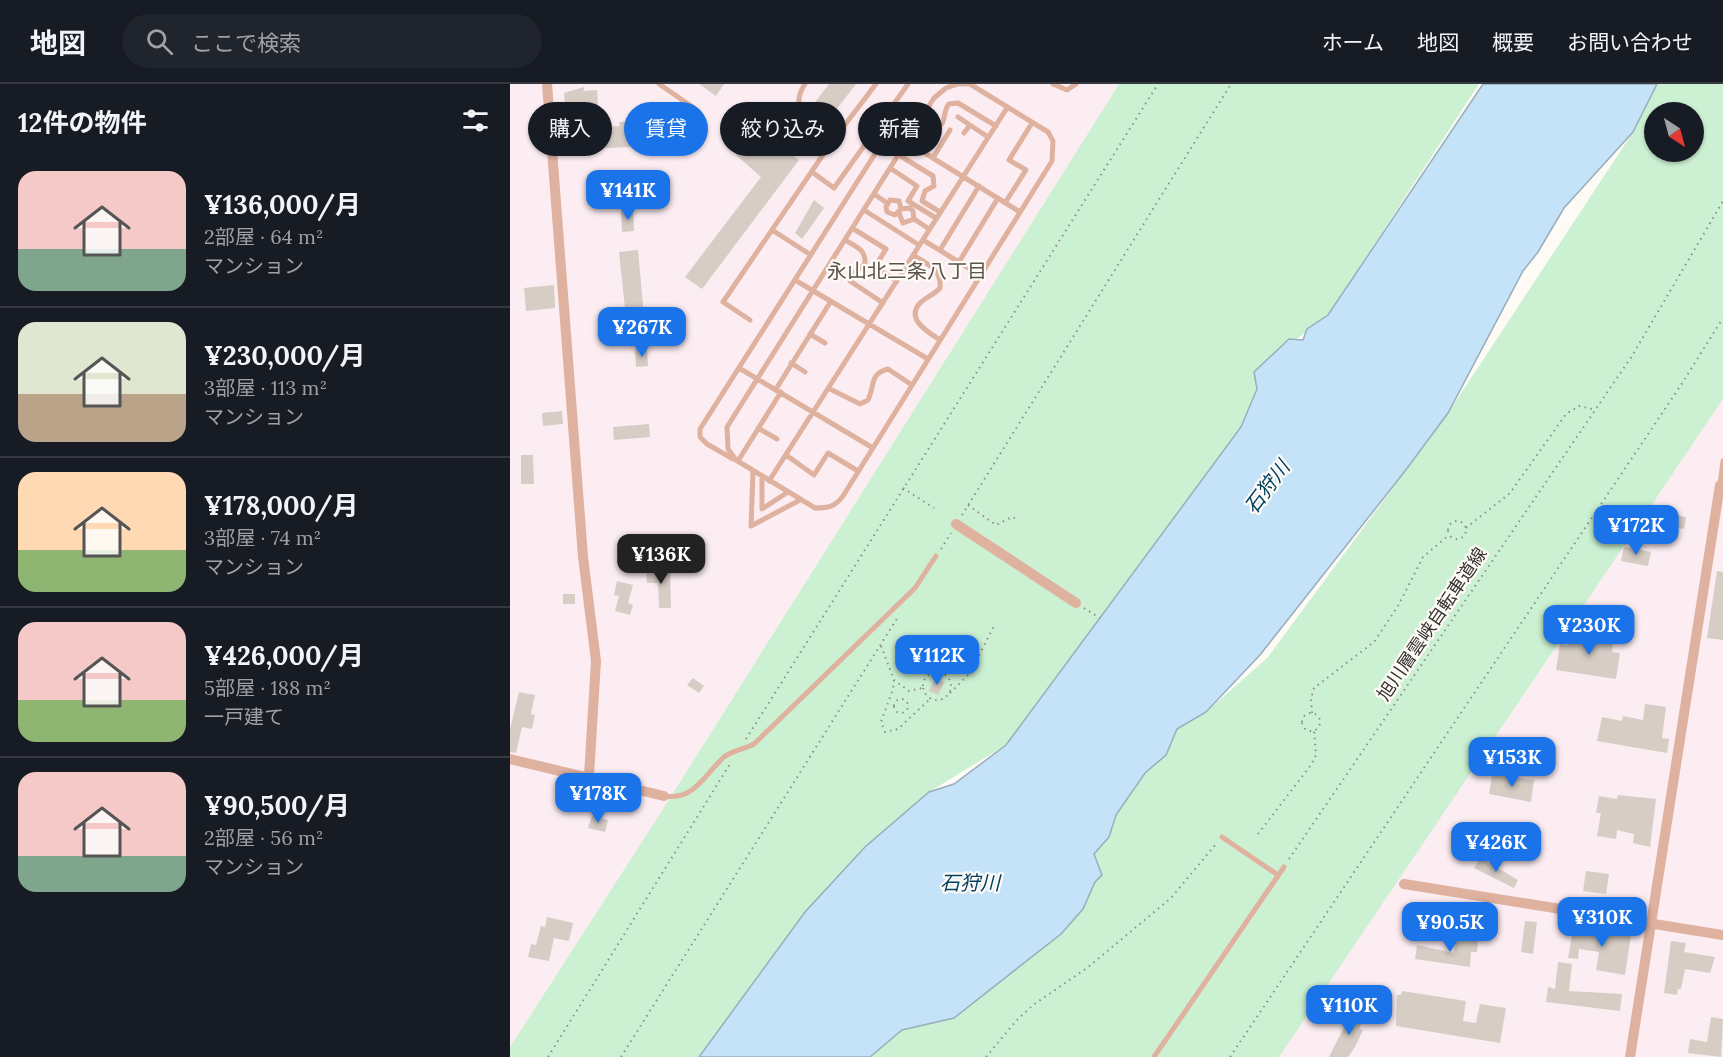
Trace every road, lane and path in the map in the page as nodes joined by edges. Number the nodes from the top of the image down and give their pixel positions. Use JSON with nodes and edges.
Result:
{"nodes":[{"id":1,"x":547,"y":84,"type":"edge"},
{"id":2,"x":659,"y":84,"type":"edge"},
{"id":3,"x":805,"y":84,"type":"edge"},
{"id":4,"x":876,"y":84,"type":"edge"},
{"id":5,"x":908,"y":84,"type":"edge"},
{"id":6,"x":959,"y":84,"type":"edge"},
{"id":7,"x":1053,"y":84,"type":"edge"},
{"id":8,"x":1076,"y":84,"type":"edge"},
{"id":9,"x":1158,"y":84,"type":"edge"},
{"id":10,"x":1231,"y":84,"type":"edge"},
{"id":11,"x":685,"y":102,"type":"edge"},
{"id":12,"x":799,"y":102,"type":"edge"},
{"id":13,"x":895,"y":102,"type":"edge"},
{"id":14,"x":932,"y":102,"type":"edge"},
{"id":15,"x":1007,"y":108,"type":"junction"},
{"id":16,"x":958,"y":117,"type":"dead end"},
{"id":17,"x":846,"y":123,"type":"edge"},
{"id":18,"x":1032,"y":123,"type":"junction"},
{"id":19,"x":942,"y":124,"type":"edge"},
{"id":20,"x":970,"y":124,"type":"junction"},
{"id":21,"x":996,"y":126,"type":"junction"},
{"id":22,"x":950,"y":130,"type":"dead end"},
{"id":23,"x":964,"y":133,"type":"dead end"},
{"id":24,"x":988,"y":137,"type":"junction"},
{"id":25,"x":944,"y":141,"type":"junction"},
{"id":26,"x":950,"y":145,"type":"dead end"},
{"id":27,"x":858,"y":155,"type":"edge"},
{"id":28,"x":822,"y":156,"type":"edge"},
{"id":29,"x":874,"y":156,"type":"edge"},
{"id":30,"x":898,"y":156,"type":"edge"},
{"id":31,"x":901,"y":156,"type":"edge"},
{"id":32,"x":930,"y":156,"type":"edge"},
{"id":33,"x":933,"y":158,"type":"junction"},
{"id":34,"x":890,"y":168,"type":"junction"},
{"id":35,"x":812,"y":172,"type":"junction"},
{"id":36,"x":963,"y":177,"type":"junction"},
{"id":37,"x":979,"y":186,"type":"junction"},
{"id":38,"x":874,"y":194,"type":"junction"},
{"id":39,"x":998,"y":198,"type":"junction"},
{"id":40,"x":1723,"y":201,"type":"edge"},
{"id":41,"x":887,"y":203,"type":"junction"},
{"id":42,"x":1005,"y":203,"type":"junction"},
{"id":43,"x":864,"y":210,"type":"junction"},
{"id":44,"x":900,"y":211,"type":"junction"},
{"id":45,"x":940,"y":212,"type":"junction"},
{"id":46,"x":1020,"y":212,"type":"junction"},
{"id":47,"x":936,"y":218,"type":"junction"},
{"id":48,"x":914,"y":219,"type":"junction"},
{"id":49,"x":852,"y":228,"type":"junction"},
{"id":50,"x":929,"y":229,"type":"junction"},
{"id":51,"x":772,"y":230,"type":"junction"},
{"id":52,"x":845,"y":240,"type":"junction"},
{"id":53,"x":921,"y":242,"type":"junction"},
{"id":54,"x":940,"y":250,"type":"junction"},
{"id":55,"x":811,"y":255,"type":"junction"},
{"id":56,"x":913,"y":255,"type":"junction"},
{"id":57,"x":959,"y":262,"type":"junction"},
{"id":58,"x":980,"y":275,"type":"junction"},
{"id":59,"x":795,"y":280,"type":"junction"},
{"id":60,"x":897,"y":281,"type":"junction"},
{"id":61,"x":813,"y":291,"type":"junction"},
{"id":62,"x":831,"y":301,"type":"junction"},
{"id":63,"x":883,"y":303,"type":"junction"},
{"id":64,"x":1723,"y":318,"type":"edge"},
{"id":65,"x":750,"y":320,"type":"dead end"},
{"id":66,"x":869,"y":325,"type":"junction"},
{"id":67,"x":810,"y":333,"type":"junction"},
{"id":68,"x":940,"y":340,"type":"junction"},
{"id":69,"x":825,"y":343,"type":"dead end"},
{"id":70,"x":928,"y":359,"type":"junction"},
{"id":71,"x":791,"y":363,"type":"junction"},
{"id":72,"x":739,"y":368,"type":"junction"},
{"id":73,"x":805,"y":372,"type":"dead end"},
{"id":74,"x":758,"y":378,"type":"junction"},
{"id":75,"x":912,"y":385,"type":"junction"},
{"id":76,"x":828,"y":388,"type":"junction"},
{"id":77,"x":778,"y":391,"type":"junction"},
{"id":78,"x":1596,"y":410,"type":"junction"},
{"id":79,"x":813,"y":412,"type":"junction"},
{"id":80,"x":758,"y":428,"type":"junction"},
{"id":81,"x":777,"y":439,"type":"dead end"},
{"id":82,"x":873,"y":448,"type":"junction"},
{"id":83,"x":786,"y":455,"type":"junction"},
{"id":84,"x":737,"y":460,"type":"junction"},
{"id":85,"x":1723,"y":461,"type":"edge"},
{"id":86,"x":753,"y":471,"type":"junction"},
{"id":87,"x":858,"y":471,"type":"junction"},
{"id":88,"x":762,"y":476,"type":"junction"},
{"id":89,"x":769,"y":481,"type":"junction"},
{"id":90,"x":1720,"y":485,"type":"joint"},
{"id":91,"x":903,"y":488,"type":"junction"},
{"id":92,"x":788,"y":492,"type":"junction"},
{"id":93,"x":800,"y":500,"type":"junction"},
{"id":94,"x":968,"y":505,"type":"junction"},
{"id":95,"x":934,"y":508,"type":"dead end"},
{"id":96,"x":1017,"y":519,"type":"dead end"},
{"id":97,"x":956,"y":524,"type":"junction"},
{"id":98,"x":1466,"y":528,"type":"junction"},
{"id":99,"x":1449,"y":535,"type":"junction"},
{"id":100,"x":936,"y":556,"type":"joint"},
{"id":101,"x":1076,"y":603,"type":"joint"},
{"id":102,"x":898,"y":616,"type":"dead end"},
{"id":103,"x":1100,"y":618,"type":"dead end"},
{"id":104,"x":994,"y":626,"type":"dead end"},
{"id":105,"x":881,"y":645,"type":"junction"},
{"id":106,"x":894,"y":680,"type":"junction"},
{"id":107,"x":922,"y":688,"type":"junction"},
{"id":108,"x":948,"y":696,"type":"junction"},
{"id":109,"x":930,"y":699,"type":"junction"},
{"id":110,"x":887,"y":704,"type":"junction"},
{"id":111,"x":894,"y":704,"type":"junction"},
{"id":112,"x":906,"y":710,"type":"junction"},
{"id":113,"x":1312,"y":713,"type":"junction"},
{"id":114,"x":910,"y":717,"type":"junction"},
{"id":115,"x":1314,"y":730,"type":"junction"},
{"id":116,"x":740,"y":749,"type":"junction"},
{"id":117,"x":510,"y":759,"type":"edge"},
{"id":118,"x":589,"y":776,"type":"junction"},
{"id":119,"x":664,"y":796,"type":"joint"},
{"id":120,"x":1258,"y":834,"type":"dead end"},
{"id":121,"x":1222,"y":837,"type":"joint"},
{"id":122,"x":1284,"y":867,"type":"joint"},
{"id":123,"x":1278,"y":875,"type":"junction"},
{"id":124,"x":1404,"y":884,"type":"dead end"},
{"id":125,"x":1651,"y":923,"type":"junction"},
{"id":126,"x":1723,"y":934,"type":"edge"},
{"id":127,"x":548,"y":1057,"type":"edge"},
{"id":128,"x":621,"y":1057,"type":"edge"},
{"id":129,"x":986,"y":1057,"type":"edge"},
{"id":130,"x":1154,"y":1057,"type":"edge"},
{"id":131,"x":1230,"y":1057,"type":"edge"},
{"id":132,"x":1630,"y":1057,"type":"edge"}],
"edges":[{"from":1,"to":118,"type":"street"},
{"from":2,"to":11,"type":"lane"},
{"from":3,"to":12,"type":"lane"},
{"from":4,"to":17,"type":"lane"},
{"from":5,"to":13,"type":"lane"},
{"from":6,"to":14,"type":"lane"},
{"from":6,"to":15,"type":"lane"},
{"from":7,"to":8,"type":"lane"},
{"from":9,"to":91,"type":"path"},
{"from":10,"to":94,"type":"path"},
{"from":15,"to":18,"type":"lane"},
{"from":15,"to":21,"type":"lane"},
{"from":16,"to":20,"type":"lane"},
{"from":18,"to":42,"type":"lane"},
{"from":18,"to":46,"type":"lane"},
{"from":19,"to":21,"type":"lane"},
{"from":20,"to":23,"type":"lane"},
{"from":20,"to":24,"type":"lane"},
{"from":21,"to":24,"type":"lane"},
{"from":22,"to":25,"type":"lane"},
{"from":24,"to":36,"type":"lane"},
{"from":25,"to":26,"type":"lane"},
{"from":25,"to":33,"type":"lane"},
{"from":27,"to":35,"type":"lane"},
{"from":28,"to":35,"type":"lane"},
{"from":29,"to":55,"type":"lane"},
{"from":30,"to":34,"type":"lane"},
{"from":31,"to":45,"type":"lane"},
{"from":32,"to":33,"type":"lane"},
{"from":33,"to":36,"type":"lane"},
{"from":34,"to":38,"type":"lane"},
{"from":34,"to":47,"type":"lane"},
{"from":35,"to":51,"type":"lane"},
{"from":36,"to":37,"type":"lane"},
{"from":36,"to":45,"type":"lane"},
{"from":37,"to":39,"type":"lane"},
{"from":37,"to":54,"type":"lane"},
{"from":38,"to":41,"type":"lane"},
{"from":38,"to":43,"type":"lane"},
{"from":39,"to":42,"type":"lane"},
{"from":39,"to":57,"type":"lane"},
{"from":40,"to":78,"type":"path","name":"旭川層雲峡自転車道線"},
{"from":41,"to":44,"type":"lane"},
{"from":41,"to":44,"type":"lane"},
{"from":42,"to":46,"type":"lane"},
{"from":43,"to":49,"type":"lane"},
{"from":43,"to":53,"type":"lane"},
{"from":44,"to":48,"type":"lane"},
{"from":44,"to":48,"type":"lane"},
{"from":45,"to":47,"type":"lane"},
{"from":46,"to":58,"type":"lane"},
{"from":47,"to":50,"type":"lane"},
{"from":48,"to":50,"type":"lane"},
{"from":49,"to":52,"type":"lane"},
{"from":49,"to":60,"type":"lane"},
{"from":50,"to":53,"type":"lane"},
{"from":51,"to":55,"type":"lane"},
{"from":51,"to":65,"type":"lane"},
{"from":52,"to":61,"type":"lane"},
{"from":52,"to":63,"type":"lane"},
{"from":53,"to":54,"type":"lane"},
{"from":53,"to":56,"type":"lane"},
{"from":54,"to":57,"type":"lane"},
{"from":55,"to":59,"type":"lane"},
{"from":56,"to":60,"type":"lane"},
{"from":56,"to":68,"type":"lane"},
{"from":57,"to":58,"type":"lane"},
{"from":58,"to":68,"type":"lane"},
{"from":59,"to":61,"type":"lane"},
{"from":59,"to":72,"type":"lane"},
{"from":60,"to":63,"type":"lane"},
{"from":61,"to":62,"type":"lane"},
{"from":61,"to":74,"type":"lane"},
{"from":62,"to":66,"type":"lane"},
{"from":62,"to":67,"type":"lane"},
{"from":63,"to":66,"type":"lane"},
{"from":64,"to":131,"type":"path"},
{"from":66,"to":70,"type":"lane"},
{"from":66,"to":76,"type":"lane"},
{"from":67,"to":69,"type":"lane"},
{"from":67,"to":71,"type":"lane"},
{"from":68,"to":70,"type":"lane"},
{"from":70,"to":75,"type":"lane"},
{"from":71,"to":73,"type":"lane"},
{"from":71,"to":77,"type":"lane"},
{"from":72,"to":74,"type":"lane"},
{"from":72,"to":84,"type":"lane"},
{"from":74,"to":77,"type":"lane"},
{"from":74,"to":84,"type":"lane"},
{"from":75,"to":76,"type":"lane"},
{"from":75,"to":82,"type":"lane"},
{"from":76,"to":79,"type":"lane"},
{"from":77,"to":79,"type":"lane"},
{"from":77,"to":80,"type":"lane"},
{"from":78,"to":98,"type":"path"},
{"from":78,"to":122,"type":"path","name":"旭川層雲峡自転車道線"},
{"from":79,"to":82,"type":"lane"},
{"from":79,"to":83,"type":"lane"},
{"from":80,"to":81,"type":"lane"},
{"from":80,"to":84,"type":"lane"},
{"from":82,"to":87,"type":"lane"},
{"from":83,"to":87,"type":"lane"},
{"from":83,"to":89,"type":"lane"},
{"from":84,"to":86,"type":"lane"},
{"from":85,"to":90,"type":"lane"},
{"from":86,"to":88,"type":"lane"},
{"from":86,"to":93,"type":"lane"},
{"from":87,"to":93,"type":"lane"},
{"from":88,"to":89,"type":"lane"},
{"from":88,"to":92,"type":"lane"},
{"from":89,"to":92,"type":"lane"},
{"from":90,"to":125,"type":"street"},
{"from":91,"to":95,"type":"path"},
{"from":91,"to":116,"type":"path"},
{"from":92,"to":93,"type":"lane"},
{"from":94,"to":96,"type":"path"},
{"from":94,"to":97,"type":"path"},
{"from":97,"to":100,"type":"path"},
{"from":97,"to":101,"type":"street"},
{"from":98,"to":99,"type":"path"},
{"from":98,"to":99,"type":"path"},
{"from":99,"to":113,"type":"path"},
{"from":100,"to":116,"type":"lane"},
{"from":101,"to":103,"type":"path"},
{"from":102,"to":105,"type":"path"},
{"from":104,"to":108,"type":"path"},
{"from":105,"to":106,"type":"path"},
{"from":105,"to":128,"type":"path"},
{"from":106,"to":107,"type":"path"},
{"from":106,"to":110,"type":"path"},
{"from":107,"to":108,"type":"path"},
{"from":107,"to":109,"type":"path"},
{"from":108,"to":109,"type":"path"},
{"from":109,"to":114,"type":"path"},
{"from":110,"to":111,"type":"path"},
{"from":110,"to":114,"type":"path"},
{"from":111,"to":112,"type":"path"},
{"from":111,"to":112,"type":"path"},
{"from":112,"to":114,"type":"path"},
{"from":113,"to":115,"type":"path"},
{"from":113,"to":115,"type":"path"},
{"from":115,"to":120,"type":"path"},
{"from":116,"to":119,"type":"lane"},
{"from":116,"to":127,"type":"path"},
{"from":117,"to":118,"type":"street"},
{"from":118,"to":119,"type":"street"},
{"from":121,"to":123,"type":"lane"},
{"from":121,"to":129,"type":"path"},
{"from":122,"to":123,"type":"lane"},
{"from":123,"to":130,"type":"lane"},
{"from":124,"to":125,"type":"street"},
{"from":125,"to":126,"type":"street"},
{"from":125,"to":132,"type":"street"}]}
